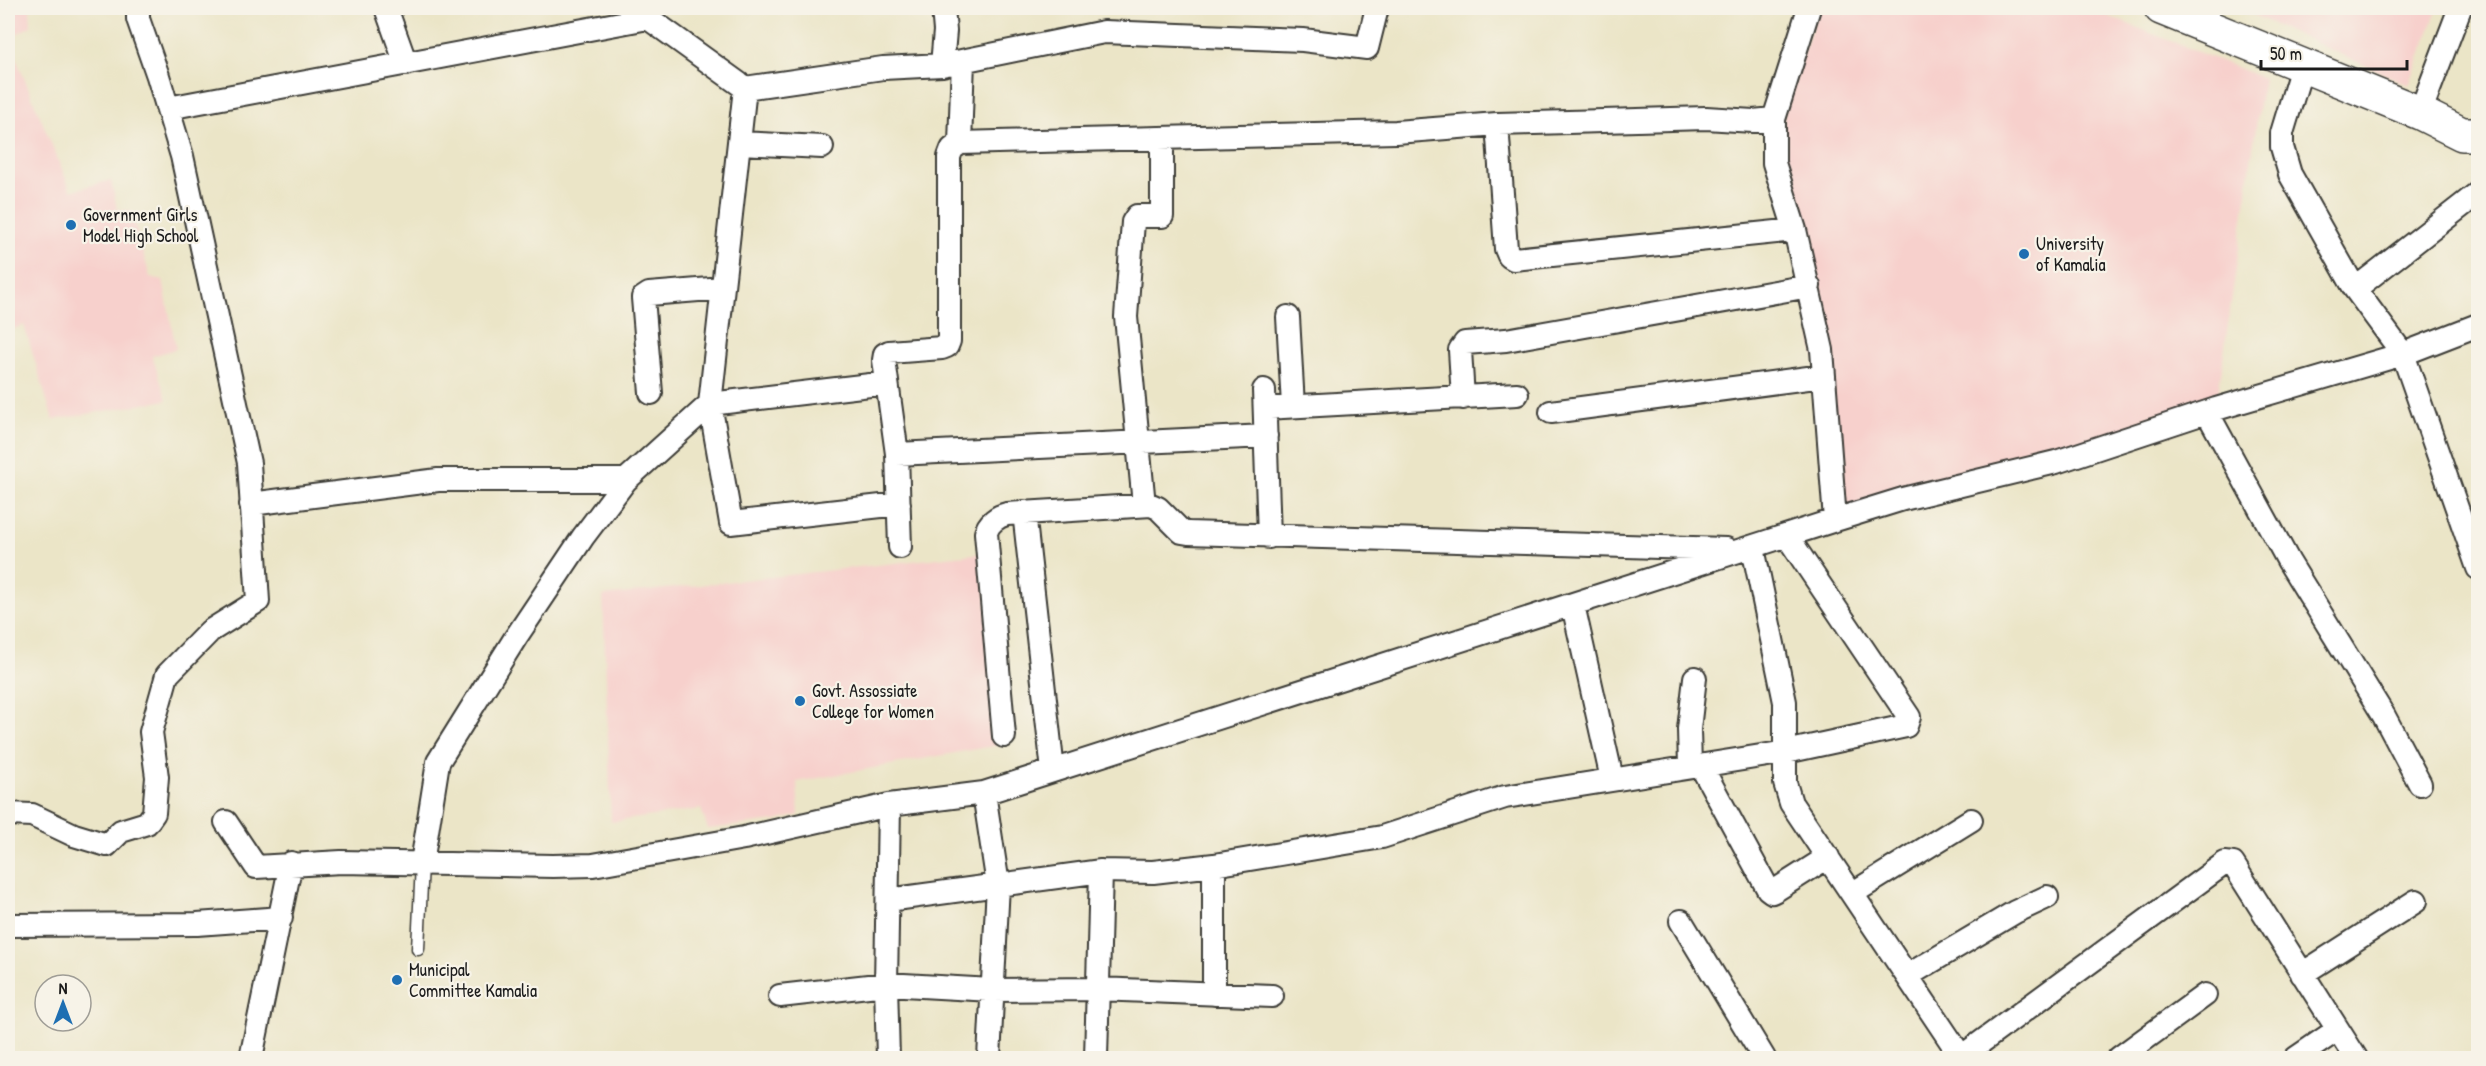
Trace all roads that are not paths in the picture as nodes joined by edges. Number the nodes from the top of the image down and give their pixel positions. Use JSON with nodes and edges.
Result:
{"nodes":[{"id":1,"x":138,"y":8,"type":"edge"},
{"id":2,"x":386,"y":8,"type":"edge"},
{"id":3,"x":943,"y":8,"type":"edge"},
{"id":4,"x":1377,"y":8,"type":"edge"},
{"id":5,"x":1809,"y":8,"type":"edge"},
{"id":6,"x":2162,"y":8,"type":"edge"},
{"id":7,"x":2460,"y":8,"type":"edge"},
{"id":8,"x":952,"y":63,"type":"junction"},
{"id":9,"x":406,"y":64,"type":"junction"},
{"id":10,"x":2302,"y":67,"type":"junction"},
{"id":11,"x":745,"y":88,"type":"junction"},
{"id":12,"x":168,"y":108,"type":"junction"},
{"id":13,"x":2420,"y":113,"type":"junction"},
{"id":14,"x":1774,"y":119,"type":"junction"},
{"id":15,"x":1497,"y":124,"type":"junction"},
{"id":16,"x":1162,"y":139,"type":"junction"},
{"id":17,"x":2473,"y":140,"type":"edge"},
{"id":18,"x":739,"y":143,"type":"junction"},
{"id":19,"x":960,"y":143,"type":"junction"},
{"id":20,"x":822,"y":147,"type":"dead end"},
{"id":21,"x":2478,"y":193,"type":"edge"},
{"id":22,"x":1794,"y":230,"type":"junction"},
{"id":23,"x":1809,"y":286,"type":"junction"},
{"id":24,"x":723,"y":288,"type":"junction"},
{"id":25,"x":2355,"y":289,"type":"junction"},
{"id":26,"x":1288,"y":317,"type":"dead end"},
{"id":27,"x":2478,"y":325,"type":"edge"},
{"id":28,"x":2403,"y":354,"type":"junction"},
{"id":29,"x":1823,"y":376,"type":"junction"},
{"id":30,"x":887,"y":383,"type":"junction"},
{"id":31,"x":651,"y":393,"type":"dead end"},
{"id":32,"x":1516,"y":394,"type":"dead end"},
{"id":33,"x":1463,"y":398,"type":"junction"},
{"id":34,"x":710,"y":404,"type":"junction"},
{"id":35,"x":1293,"y":406,"type":"junction"},
{"id":36,"x":1551,"y":412,"type":"dead end"},
{"id":37,"x":2207,"y":412,"type":"junction"},
{"id":38,"x":1266,"y":436,"type":"junction"},
{"id":39,"x":1138,"y":441,"type":"junction"},
{"id":40,"x":897,"y":454,"type":"junction"},
{"id":41,"x":626,"y":480,"type":"junction"},
{"id":42,"x":251,"y":504,"type":"junction"},
{"id":43,"x":899,"y":504,"type":"junction"},
{"id":44,"x":1144,"y":505,"type":"junction"},
{"id":45,"x":1024,"y":512,"type":"junction"},
{"id":46,"x":1835,"y":520,"type":"junction"},
{"id":47,"x":1787,"y":536,"type":"junction"},
{"id":48,"x":1269,"y":537,"type":"junction"},
{"id":49,"x":900,"y":547,"type":"dead end"},
{"id":50,"x":1750,"y":549,"type":"junction"},
{"id":51,"x":2478,"y":568,"type":"edge"},
{"id":52,"x":1573,"y":605,"type":"junction"},
{"id":53,"x":1695,"y":678,"type":"dead end"},
{"id":54,"x":1004,"y":736,"type":"dead end"},
{"id":55,"x":1786,"y":752,"type":"junction"},
{"id":56,"x":1695,"y":766,"type":"junction"},
{"id":57,"x":1053,"y":771,"type":"junction"},
{"id":58,"x":1612,"y":779,"type":"junction"},
{"id":59,"x":2420,"y":784,"type":"dead end"},
{"id":60,"x":984,"y":793,"type":"junction"},
{"id":61,"x":889,"y":805,"type":"junction"},
{"id":62,"x":8,"y":814,"type":"edge"},
{"id":63,"x":1971,"y":820,"type":"dead end"},
{"id":64,"x":226,"y":822,"type":"dead end"},
{"id":65,"x":1828,"y":857,"type":"junction"},
{"id":66,"x":422,"y":862,"type":"junction"},
{"id":67,"x":291,"y":863,"type":"junction"},
{"id":68,"x":1214,"y":865,"type":"junction"},
{"id":69,"x":1101,"y":871,"type":"junction"},
{"id":70,"x":998,"y":885,"type":"junction"},
{"id":71,"x":1853,"y":893,"type":"junction"},
{"id":72,"x":2047,"y":897,"type":"dead end"},
{"id":73,"x":888,"y":900,"type":"junction"},
{"id":74,"x":2416,"y":901,"type":"dead end"},
{"id":75,"x":281,"y":918,"type":"junction"},
{"id":76,"x":1681,"y":921,"type":"dead end"},
{"id":77,"x":8,"y":925,"type":"edge"},
{"id":78,"x":418,"y":949,"type":"dead end"},
{"id":79,"x":2302,"y":974,"type":"junction"},
{"id":80,"x":1907,"y":976,"type":"junction"},
{"id":81,"x":886,"y":984,"type":"junction"},
{"id":82,"x":1098,"y":989,"type":"junction"},
{"id":83,"x":992,"y":990,"type":"junction"},
{"id":84,"x":1214,"y":994,"type":"junction"},
{"id":85,"x":2205,"y":995,"type":"dead end"},
{"id":86,"x":780,"y":996,"type":"dead end"},
{"id":87,"x":1272,"y":996,"type":"dead end"},
{"id":88,"x":2337,"y":1030,"type":"junction"},
{"id":89,"x":1961,"y":1058,"type":"edge"},
{"id":90,"x":251,"y":1059,"type":"edge"},
{"id":91,"x":888,"y":1059,"type":"edge"},
{"id":92,"x":989,"y":1059,"type":"edge"},
{"id":93,"x":1096,"y":1059,"type":"edge"},
{"id":94,"x":1764,"y":1059,"type":"edge"},
{"id":95,"x":2119,"y":1059,"type":"edge"},
{"id":96,"x":2296,"y":1059,"type":"edge"},
{"id":97,"x":2356,"y":1059,"type":"edge"}],
"edges":[{"from":1,"to":12,"type":"street"},
{"from":2,"to":9,"type":"street"},
{"from":3,"to":8,"type":"street"},
{"from":4,"to":8,"type":"street"},
{"from":5,"to":14,"type":"street"},
{"from":6,"to":10,"type":"main road"},
{"from":7,"to":13,"type":"street"},
{"from":8,"to":11,"type":"street"},
{"from":8,"to":19,"type":"street"},
{"from":9,"to":11,"type":"street"},
{"from":9,"to":12,"type":"street"},
{"from":10,"to":13,"type":"main road"},
{"from":10,"to":25,"type":"street"},
{"from":11,"to":18,"type":"street"},
{"from":12,"to":42,"type":"street"},
{"from":13,"to":17,"type":"main road"},
{"from":14,"to":15,"type":"street"},
{"from":14,"to":22,"type":"street"},
{"from":15,"to":16,"type":"street"},
{"from":15,"to":22,"type":"street"},
{"from":16,"to":19,"type":"street"},
{"from":16,"to":39,"type":"street"},
{"from":18,"to":20,"type":"street"},
{"from":18,"to":24,"type":"street"},
{"from":19,"to":30,"type":"street"},
{"from":21,"to":25,"type":"street"},
{"from":22,"to":23,"type":"street"},
{"from":23,"to":29,"type":"street"},
{"from":23,"to":33,"type":"street"},
{"from":24,"to":31,"type":"street"},
{"from":24,"to":34,"type":"street"},
{"from":25,"to":28,"type":"street"},
{"from":26,"to":35,"type":"street"},
{"from":27,"to":28,"type":"street"},
{"from":28,"to":37,"type":"street"},
{"from":28,"to":51,"type":"street"},
{"from":29,"to":36,"type":"street"},
{"from":29,"to":46,"type":"street"},
{"from":30,"to":34,"type":"street"},
{"from":30,"to":40,"type":"street"},
{"from":32,"to":33,"type":"street"},
{"from":33,"to":35,"type":"street"},
{"from":34,"to":41,"type":"street"},
{"from":34,"to":43,"type":"street"},
{"from":35,"to":38,"type":"street"},
{"from":37,"to":46,"type":"street"},
{"from":37,"to":59,"type":"street"},
{"from":38,"to":39,"type":"street"},
{"from":38,"to":48,"type":"street"},
{"from":39,"to":40,"type":"street"},
{"from":39,"to":44,"type":"street"},
{"from":40,"to":43,"type":"street"},
{"from":41,"to":42,"type":"street"},
{"from":41,"to":66,"type":"street"},
{"from":42,"to":62,"type":"street"},
{"from":43,"to":49,"type":"street"},
{"from":44,"to":45,"type":"street"},
{"from":44,"to":48,"type":"street"},
{"from":45,"to":54,"type":"street"},
{"from":45,"to":57,"type":"street"},
{"from":46,"to":47,"type":"street"},
{"from":47,"to":50,"type":"street"},
{"from":47,"to":55,"type":"street"},
{"from":48,"to":50,"type":"street"},
{"from":50,"to":52,"type":"street"},
{"from":50,"to":55,"type":"street"},
{"from":52,"to":57,"type":"street"},
{"from":52,"to":58,"type":"street"},
{"from":53,"to":56,"type":"street"},
{"from":55,"to":56,"type":"street"},
{"from":55,"to":65,"type":"street"},
{"from":56,"to":58,"type":"street"},
{"from":56,"to":65,"type":"street"},
{"from":57,"to":60,"type":"street"},
{"from":58,"to":68,"type":"street"},
{"from":60,"to":61,"type":"street"},
{"from":60,"to":70,"type":"street"},
{"from":61,"to":66,"type":"street"},
{"from":61,"to":73,"type":"street"},
{"from":63,"to":71,"type":"street"},
{"from":64,"to":67,"type":"street"},
{"from":65,"to":71,"type":"street"},
{"from":66,"to":67,"type":"street"},
{"from":66,"to":78,"type":"lane"},
{"from":67,"to":75,"type":"street"},
{"from":68,"to":69,"type":"street"},
{"from":68,"to":84,"type":"street"},
{"from":69,"to":70,"type":"street"},
{"from":69,"to":82,"type":"street"},
{"from":70,"to":73,"type":"street"},
{"from":70,"to":83,"type":"street"},
{"from":71,"to":80,"type":"street"},
{"from":72,"to":80,"type":"street"},
{"from":73,"to":81,"type":"street"},
{"from":74,"to":79,"type":"street"},
{"from":75,"to":77,"type":"street"},
{"from":75,"to":90,"type":"street"},
{"from":76,"to":94,"type":"street"},
{"from":79,"to":88,"type":"street"},
{"from":79,"to":89,"type":"street"},
{"from":80,"to":89,"type":"street"},
{"from":81,"to":83,"type":"street"},
{"from":81,"to":86,"type":"street"},
{"from":81,"to":91,"type":"street"},
{"from":82,"to":83,"type":"street"},
{"from":82,"to":84,"type":"street"},
{"from":82,"to":93,"type":"street"},
{"from":83,"to":92,"type":"street"},
{"from":84,"to":87,"type":"street"},
{"from":85,"to":95,"type":"street"},
{"from":88,"to":96,"type":"street"},
{"from":88,"to":97,"type":"street"}]}
